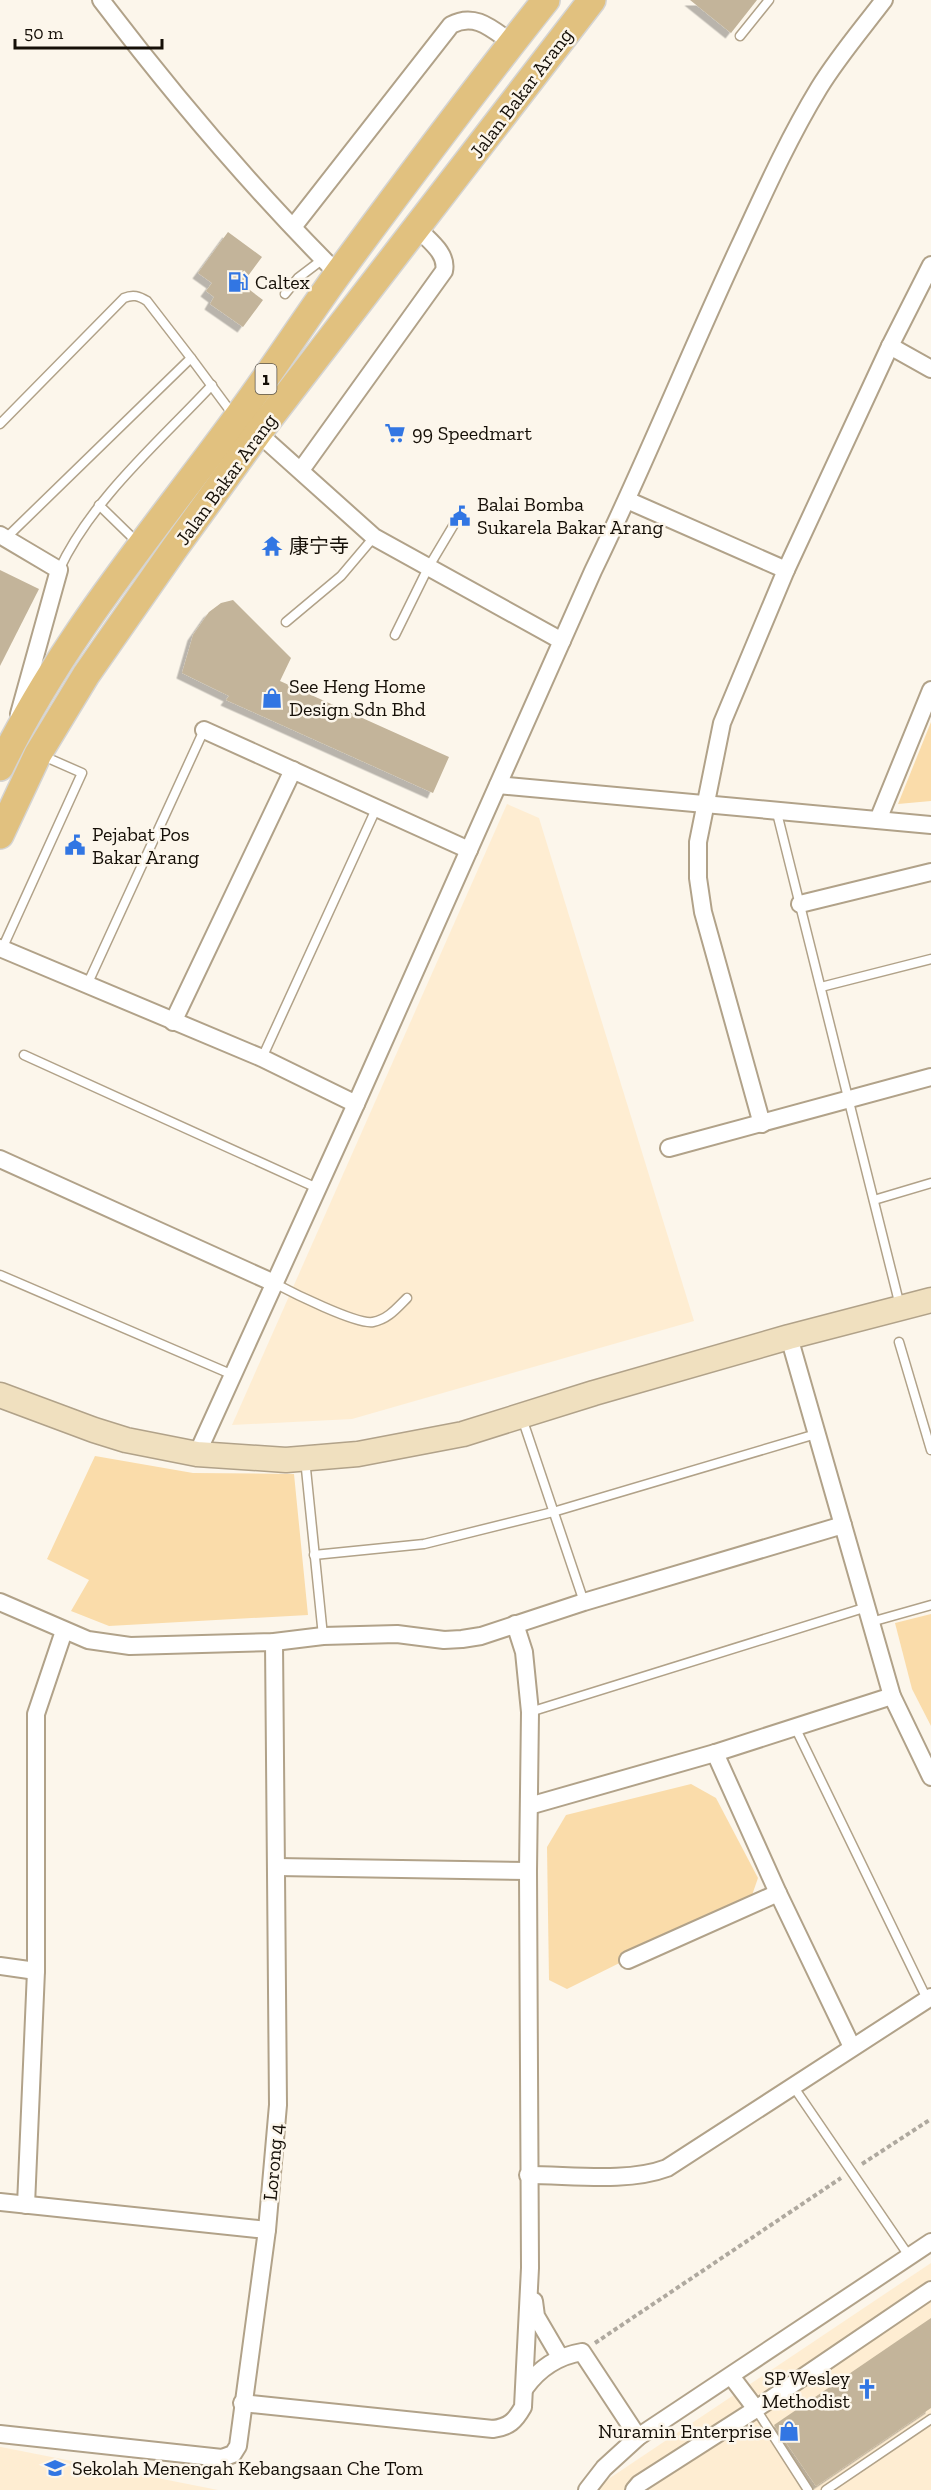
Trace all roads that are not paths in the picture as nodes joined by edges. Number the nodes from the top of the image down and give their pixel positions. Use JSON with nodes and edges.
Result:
{"nodes":[{"id":1,"x":546,"y":0,"type":"edge"},
{"id":2,"x":592,"y":0,"type":"edge"},
{"id":3,"x":769,"y":0,"type":"edge"},
{"id":4,"x":884,"y":0,"type":"edge"},
{"id":5,"x":105,"y":2,"type":"edge"},
{"id":6,"x":740,"y":36,"type":"dead end"},
{"id":7,"x":512,"y":43,"type":"junction"},
{"id":8,"x":293,"y":227,"type":"junction"},
{"id":9,"x":417,"y":228,"type":"junction"},
{"id":10,"x":931,"y":265,"type":"edge"},
{"id":11,"x":330,"y":266,"type":"junction"},
{"id":12,"x":285,"y":294,"type":"dead end"},
{"id":13,"x":890,"y":346,"type":"junction"},
{"id":14,"x":191,"y":358,"type":"junction"},
{"id":15,"x":931,"y":369,"type":"edge"},
{"id":16,"x":212,"y":385,"type":"junction"},
{"id":17,"x":0,"y":424,"type":"edge"},
{"id":18,"x":247,"y":426,"type":"junction"},
{"id":19,"x":301,"y":470,"type":"junction"},
{"id":20,"x":627,"y":500,"type":"junction"},
{"id":21,"x":99,"y":505,"type":"junction"},
{"id":22,"x":456,"y":521,"type":"dead end"},
{"id":23,"x":3,"y":537,"type":"edge"},
{"id":24,"x":374,"y":537,"type":"junction"},
{"id":25,"x":141,"y":545,"type":"junction"},
{"id":26,"x":428,"y":568,"type":"junction"},
{"id":27,"x":59,"y":570,"type":"junction"},
{"id":28,"x":786,"y":570,"type":"junction"},
{"id":29,"x":286,"y":622,"type":"dead end"},
{"id":30,"x":395,"y":635,"type":"dead end"},
{"id":31,"x":562,"y":641,"type":"junction"},
{"id":32,"x":931,"y":690,"type":"edge"},
{"id":33,"x":204,"y":730,"type":"joint"},
{"id":34,"x":38,"y":754,"type":"junction"},
{"id":35,"x":5,"y":757,"type":"edge"},
{"id":36,"x":292,"y":770,"type":"junction"},
{"id":37,"x":498,"y":785,"type":"junction"},
{"id":38,"x":705,"y":804,"type":"junction"},
{"id":39,"x":376,"y":808,"type":"junction"},
{"id":40,"x":776,"y":809,"type":"junction"},
{"id":41,"x":878,"y":820,"type":"junction"},
{"id":42,"x":931,"y":825,"type":"edge"},
{"id":43,"x":0,"y":835,"type":"edge"},
{"id":44,"x":469,"y":850,"type":"junction"},
{"id":45,"x":931,"y":872,"type":"edge"},
{"id":46,"x":800,"y":904,"type":"junction"},
{"id":47,"x":1,"y":948,"type":"edge"},
{"id":48,"x":931,"y":959,"type":"edge"},
{"id":49,"x":87,"y":985,"type":"junction"},
{"id":50,"x":821,"y":987,"type":"junction"},
{"id":51,"x":173,"y":1022,"type":"junction"},
{"id":52,"x":24,"y":1055,"type":"dead end"},
{"id":53,"x":262,"y":1058,"type":"junction"},
{"id":54,"x":931,"y":1077,"type":"edge"},
{"id":55,"x":849,"y":1099,"type":"junction"},
{"id":56,"x":356,"y":1104,"type":"junction"},
{"id":57,"x":762,"y":1124,"type":"junction"},
{"id":58,"x":669,"y":1148,"type":"dead end"},
{"id":59,"x":0,"y":1160,"type":"edge"},
{"id":60,"x":931,"y":1183,"type":"edge"},
{"id":61,"x":317,"y":1188,"type":"junction"},
{"id":62,"x":874,"y":1200,"type":"junction"},
{"id":63,"x":0,"y":1275,"type":"edge"},
{"id":64,"x":274,"y":1283,"type":"junction"},
{"id":65,"x":407,"y":1298,"type":"dead end"},
{"id":66,"x":931,"y":1300,"type":"edge"},
{"id":67,"x":901,"y":1309,"type":"junction"},
{"id":68,"x":789,"y":1337,"type":"junction"},
{"id":69,"x":899,"y":1342,"type":"dead end"},
{"id":70,"x":233,"y":1375,"type":"junction"},
{"id":71,"x":2,"y":1401,"type":"edge"},
{"id":72,"x":521,"y":1416,"type":"junction"},
{"id":73,"x":816,"y":1434,"type":"junction"},
{"id":74,"x":931,"y":1450,"type":"edge"},
{"id":75,"x":197,"y":1454,"type":"junction"},
{"id":76,"x":305,"y":1459,"type":"junction"},
{"id":77,"x":553,"y":1512,"type":"junction"},
{"id":78,"x":843,"y":1525,"type":"junction"},
{"id":79,"x":314,"y":1555,"type":"junction"},
{"id":80,"x":0,"y":1602,"type":"edge"},
{"id":81,"x":584,"y":1602,"type":"junction"},
{"id":82,"x":931,"y":1605,"type":"edge"},
{"id":83,"x":869,"y":1614,"type":"junction"},
{"id":84,"x":515,"y":1624,"type":"junction"},
{"id":85,"x":64,"y":1631,"type":"junction"},
{"id":86,"x":323,"y":1636,"type":"junction"},
{"id":87,"x":274,"y":1642,"type":"junction"},
{"id":88,"x":892,"y":1696,"type":"junction"},
{"id":89,"x":530,"y":1712,"type":"junction"},
{"id":90,"x":795,"y":1727,"type":"junction"},
{"id":91,"x":715,"y":1753,"type":"junction"},
{"id":92,"x":931,"y":1777,"type":"edge"},
{"id":93,"x":529,"y":1806,"type":"junction"},
{"id":94,"x":277,"y":1867,"type":"junction"},
{"id":95,"x":528,"y":1871,"type":"junction"},
{"id":96,"x":778,"y":1893,"type":"junction"},
{"id":97,"x":628,"y":1960,"type":"dead end"},
{"id":98,"x":0,"y":1966,"type":"edge"},
{"id":99,"x":36,"y":1971,"type":"junction"},
{"id":100,"x":929,"y":1998,"type":"edge"},
{"id":101,"x":852,"y":2048,"type":"junction"},
{"id":102,"x":793,"y":2086,"type":"junction"},
{"id":103,"x":528,"y":2175,"type":"junction"},
{"id":104,"x":0,"y":2202,"type":"edge"},
{"id":105,"x":26,"y":2205,"type":"junction"},
{"id":106,"x":267,"y":2230,"type":"junction"},
{"id":107,"x":931,"y":2242,"type":"edge"},
{"id":108,"x":909,"y":2256,"type":"junction"},
{"id":109,"x":530,"y":2268,"type":"junction"},
{"id":110,"x":931,"y":2290,"type":"edge"},
{"id":111,"x":560,"y":2357,"type":"junction"},
{"id":112,"x":731,"y":2376,"type":"junction"},
{"id":113,"x":525,"y":2388,"type":"junction"},
{"id":114,"x":242,"y":2403,"type":"junction"},
{"id":115,"x":756,"y":2409,"type":"junction"},
{"id":116,"x":931,"y":2420,"type":"edge"},
{"id":117,"x":0,"y":2434,"type":"edge"},
{"id":118,"x":638,"y":2437,"type":"junction"},
{"id":119,"x":587,"y":2490,"type":"edge"},
{"id":120,"x":634,"y":2490,"type":"edge"},
{"id":121,"x":808,"y":2490,"type":"edge"},
{"id":122,"x":826,"y":2490,"type":"edge"}],
"edges":[{"from":1,"to":7,"type":"main road","name":"Jalan Bakar Arang","number":"1"},
{"from":2,"to":9,"type":"main road","name":"Jalan Bakar Arang","number":"1"},
{"from":3,"to":6,"type":"lane"},
{"from":4,"to":20,"type":"street"},
{"from":5,"to":8,"type":"street"},
{"from":7,"to":8,"type":"street"},
{"from":7,"to":11,"type":"main road","name":"Jalan Bakar Arang","number":"1"},
{"from":8,"to":11,"type":"street"},
{"from":9,"to":18,"type":"main road","name":"Jalan Bakar Arang","number":"1"},
{"from":9,"to":19,"type":"street"},
{"from":10,"to":13,"type":"street"},
{"from":11,"to":12,"type":"lane"},
{"from":11,"to":18,"type":"main road","name":"Jalan Bakar Arang","number":"1"},
{"from":13,"to":15,"type":"street"},
{"from":13,"to":28,"type":"street"},
{"from":14,"to":16,"type":"lane"},
{"from":14,"to":17,"type":"lane"},
{"from":14,"to":23,"type":"lane"},
{"from":16,"to":18,"type":"lane"},
{"from":16,"to":21,"type":"lane"},
{"from":18,"to":19,"type":"street"},
{"from":18,"to":25,"type":"main road","name":"Jalan Bakar Arang","number":"1"},
{"from":18,"to":34,"type":"main road","name":"Jalan Bakar Arang","number":"1"},
{"from":19,"to":24,"type":"street"},
{"from":20,"to":28,"type":"street"},
{"from":20,"to":31,"type":"street"},
{"from":21,"to":25,"type":"lane"},
{"from":21,"to":27,"type":"lane"},
{"from":22,"to":26,"type":"lane"},
{"from":23,"to":27,"type":"street"},
{"from":24,"to":26,"type":"street"},
{"from":24,"to":29,"type":"lane"},
{"from":25,"to":35,"type":"main road","name":"Jalan Bakar Arang","number":"1"},
{"from":26,"to":30,"type":"lane"},
{"from":26,"to":31,"type":"street"},
{"from":27,"to":35,"type":"street"},
{"from":28,"to":38,"type":"street"},
{"from":31,"to":37,"type":"street"},
{"from":32,"to":41,"type":"street"},
{"from":33,"to":36,"type":"street"},
{"from":33,"to":49,"type":"lane"},
{"from":34,"to":43,"type":"main road","name":"Jalan Bakar Arang","number":"1"},
{"from":34,"to":47,"type":"lane"},
{"from":36,"to":39,"type":"street"},
{"from":36,"to":51,"type":"street"},
{"from":37,"to":38,"type":"street"},
{"from":37,"to":44,"type":"street"},
{"from":38,"to":40,"type":"street"},
{"from":38,"to":57,"type":"street"},
{"from":39,"to":44,"type":"street"},
{"from":39,"to":53,"type":"lane"},
{"from":40,"to":41,"type":"street"},
{"from":40,"to":46,"type":"lane"},
{"from":41,"to":42,"type":"street"},
{"from":44,"to":56,"type":"street"},
{"from":45,"to":46,"type":"street"},
{"from":46,"to":50,"type":"lane"},
{"from":47,"to":49,"type":"street"},
{"from":48,"to":50,"type":"lane"},
{"from":49,"to":51,"type":"street"},
{"from":50,"to":55,"type":"lane"},
{"from":51,"to":53,"type":"street"},
{"from":52,"to":61,"type":"lane"},
{"from":53,"to":56,"type":"street"},
{"from":54,"to":55,"type":"street"},
{"from":55,"to":57,"type":"street"},
{"from":55,"to":62,"type":"lane"},
{"from":56,"to":61,"type":"street"},
{"from":57,"to":58,"type":"street"},
{"from":59,"to":64,"type":"street"},
{"from":60,"to":62,"type":"lane"},
{"from":61,"to":64,"type":"street"},
{"from":62,"to":67,"type":"lane"},
{"from":63,"to":70,"type":"lane"},
{"from":64,"to":65,"type":"lane"},
{"from":64,"to":70,"type":"street"},
{"from":66,"to":67,"type":"street"},
{"from":67,"to":68,"type":"street"},
{"from":68,"to":72,"type":"street"},
{"from":68,"to":73,"type":"street"},
{"from":69,"to":74,"type":"lane"},
{"from":70,"to":75,"type":"street"},
{"from":71,"to":75,"type":"street"},
{"from":72,"to":76,"type":"street"},
{"from":72,"to":77,"type":"lane"},
{"from":73,"to":77,"type":"lane"},
{"from":73,"to":78,"type":"street"},
{"from":75,"to":76,"type":"street"},
{"from":76,"to":79,"type":"lane"},
{"from":77,"to":79,"type":"lane"},
{"from":77,"to":81,"type":"lane"},
{"from":78,"to":81,"type":"street"},
{"from":78,"to":83,"type":"street"},
{"from":79,"to":86,"type":"lane"},
{"from":80,"to":85,"type":"street"},
{"from":81,"to":84,"type":"street"},
{"from":82,"to":83,"type":"lane"},
{"from":83,"to":88,"type":"street"},
{"from":83,"to":89,"type":"lane"},
{"from":84,"to":86,"type":"street"},
{"from":84,"to":89,"type":"street"},
{"from":85,"to":87,"type":"street"},
{"from":85,"to":99,"type":"street"},
{"from":86,"to":87,"type":"street"},
{"from":87,"to":94,"type":"street","name":"Lorong 4"},
{"from":88,"to":90,"type":"street"},
{"from":88,"to":92,"type":"street"},
{"from":89,"to":93,"type":"street"},
{"from":90,"to":91,"type":"street"},
{"from":90,"to":100,"type":"lane"},
{"from":91,"to":93,"type":"street"},
{"from":91,"to":96,"type":"street"},
{"from":93,"to":95,"type":"street"},
{"from":94,"to":95,"type":"street"},
{"from":94,"to":106,"type":"street","name":"Lorong 4"},
{"from":95,"to":103,"type":"street"},
{"from":96,"to":97,"type":"street"},
{"from":96,"to":101,"type":"street"},
{"from":98,"to":99,"type":"street"},
{"from":99,"to":105,"type":"street"},
{"from":100,"to":101,"type":"street"},
{"from":101,"to":102,"type":"street"},
{"from":102,"to":103,"type":"street"},
{"from":102,"to":108,"type":"lane"},
{"from":103,"to":109,"type":"street"},
{"from":104,"to":105,"type":"street"},
{"from":105,"to":106,"type":"street"},
{"from":106,"to":114,"type":"street","name":"Lorong 4"},
{"from":107,"to":108,"type":"street"},
{"from":108,"to":112,"type":"street"},
{"from":109,"to":111,"type":"street"},
{"from":109,"to":113,"type":"street"},
{"from":110,"to":115,"type":"street"},
{"from":111,"to":113,"type":"street"},
{"from":111,"to":118,"type":"street"},
{"from":112,"to":115,"type":"street"},
{"from":112,"to":118,"type":"street"},
{"from":113,"to":114,"type":"street"},
{"from":114,"to":117,"type":"street","name":"Lorong 4"},
{"from":115,"to":120,"type":"street"},
{"from":115,"to":121,"type":"lane"},
{"from":116,"to":122,"type":"lane"},
{"from":118,"to":119,"type":"street"}]}
